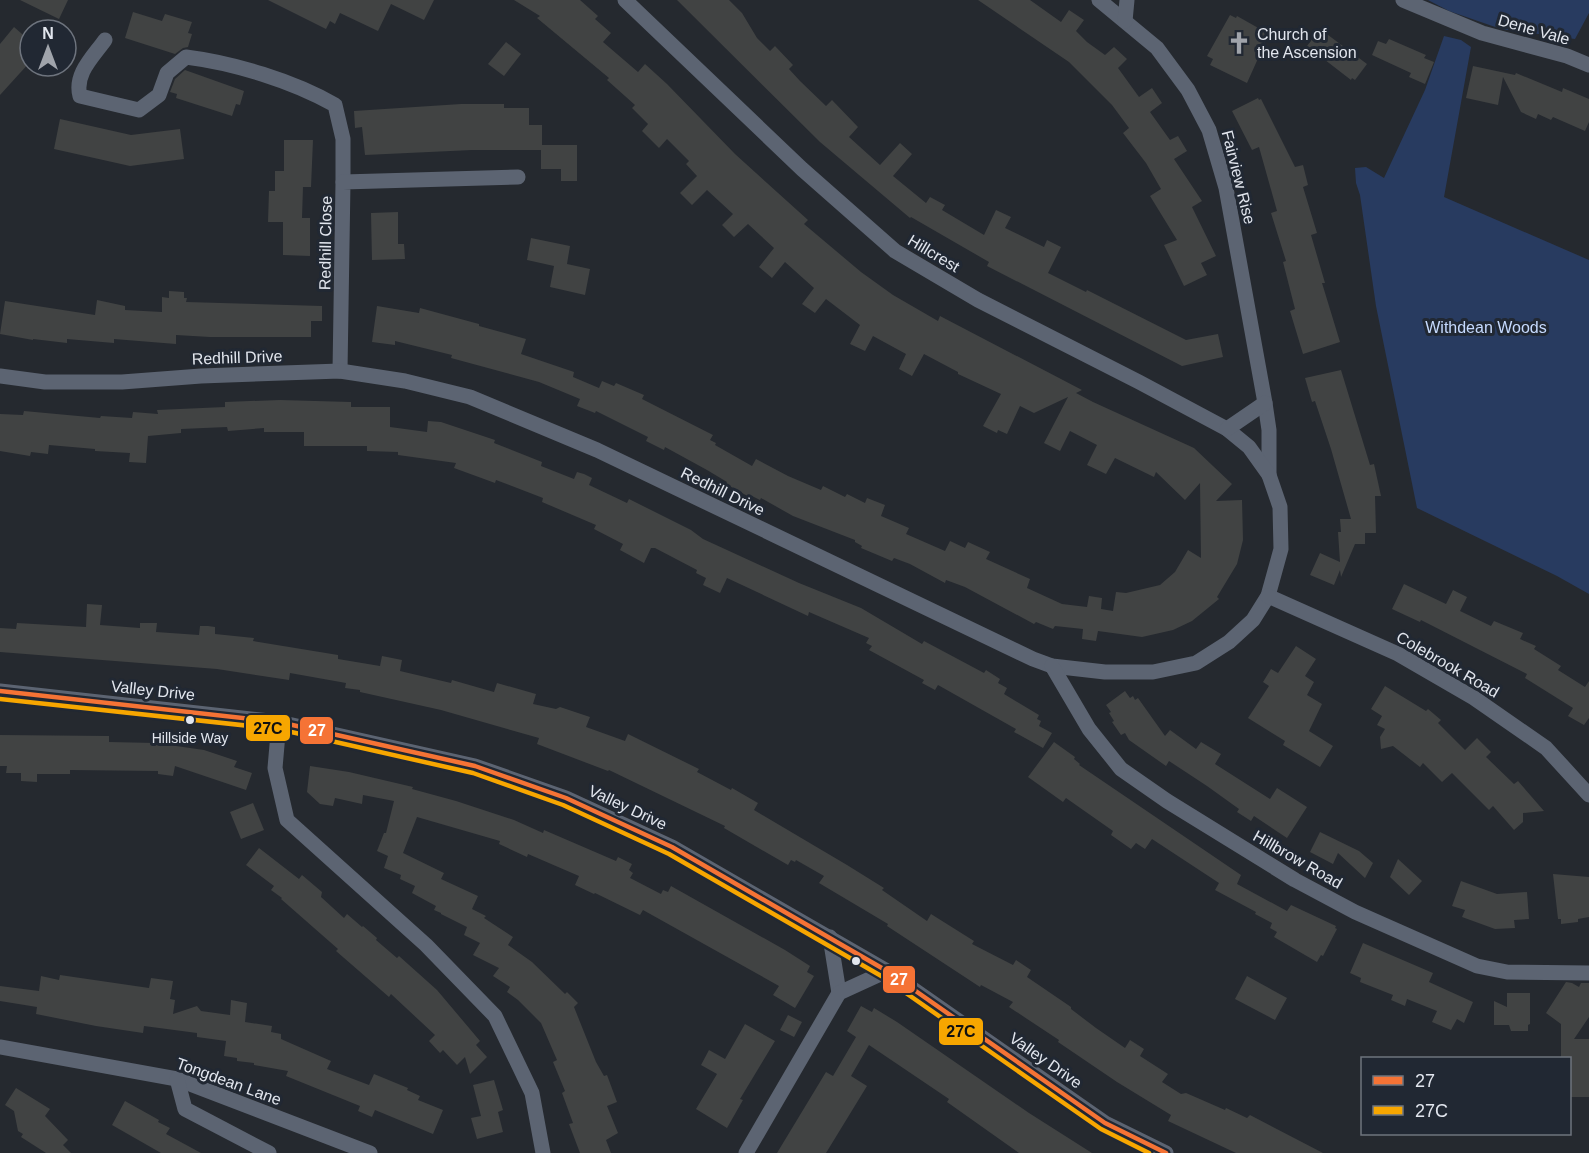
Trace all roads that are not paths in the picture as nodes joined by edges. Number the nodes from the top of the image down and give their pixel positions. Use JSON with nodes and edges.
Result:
{"nodes":[{"id":1,"x":625,"y":0,"type":"edge"},
{"id":2,"x":1099,"y":0,"type":"edge"},
{"id":3,"x":1127,"y":0,"type":"edge"},
{"id":4,"x":1403,"y":0,"type":"edge"},
{"id":5,"x":1125,"y":21,"type":"junction"},
{"id":6,"x":105,"y":40,"type":"dead end"},
{"id":7,"x":1589,"y":65,"type":"edge"},
{"id":8,"x":518,"y":177,"type":"dead end"},
{"id":9,"x":343,"y":182,"type":"junction"},
{"id":10,"x":340,"y":371,"type":"junction"},
{"id":11,"x":0,"y":376,"type":"edge"},
{"id":12,"x":1265,"y":403,"type":"junction"},
{"id":13,"x":1227,"y":429,"type":"junction"},
{"id":14,"x":1269,"y":475,"type":"junction"},
{"id":15,"x":1268,"y":596,"type":"junction"},
{"id":16,"x":1052,"y":666,"type":"junction"},
{"id":17,"x":0,"y":691,"type":"edge"},
{"id":18,"x":279,"y":722,"type":"junction"},
{"id":19,"x":1589,"y":795,"type":"edge"},
{"id":20,"x":830,"y":936,"type":"junction"},
{"id":21,"x":887,"y":971,"type":"junction"},
{"id":22,"x":1589,"y":973,"type":"edge"},
{"id":23,"x":839,"y":993,"type":"junction"},
{"id":24,"x":0,"y":1047,"type":"edge"},
{"id":25,"x":177,"y":1079,"type":"junction"},
{"id":26,"x":269,"y":1153,"type":"edge"},
{"id":27,"x":370,"y":1153,"type":"edge"},
{"id":28,"x":543,"y":1153,"type":"edge"},
{"id":29,"x":746,"y":1153,"type":"edge"},
{"id":30,"x":1166,"y":1153,"type":"edge"}],
"edges":[{"from":1,"to":13,"type":"street","name":"Hillcrest"},
{"from":2,"to":5,"type":"street","name":"Fairview Rise"},
{"from":3,"to":5,"type":"street"},
{"from":4,"to":7,"type":"street","name":"Dene Vale"},
{"from":5,"to":12,"type":"street","name":"Fairview Rise"},
{"from":6,"to":9,"type":"street"},
{"from":8,"to":9,"type":"street","name":"Redhill Close"},
{"from":9,"to":10,"type":"street","name":"Redhill Close"},
{"from":10,"to":11,"type":"street","name":"Redhill Drive"},
{"from":10,"to":16,"type":"street","name":"Redhill Drive"},
{"from":12,"to":13,"type":"street"},
{"from":12,"to":14,"type":"street","name":"Fairview Rise"},
{"from":13,"to":14,"type":"street","name":"Hillcrest"},
{"from":14,"to":15,"type":"street","name":"Redhill Drive"},
{"from":15,"to":16,"type":"street","name":"Redhill Drive"},
{"from":15,"to":19,"type":"street","name":"Colebrook Road"},
{"from":16,"to":22,"type":"street","name":"Hillbrow Road"},
{"from":17,"to":18,"type":"street","name":"Valley Drive"},
{"from":18,"to":20,"type":"street","name":"Valley Drive"},
{"from":18,"to":28,"type":"street"},
{"from":20,"to":21,"type":"street","name":"Valley Drive"},
{"from":20,"to":23,"type":"street"},
{"from":21,"to":23,"type":"street"},
{"from":21,"to":30,"type":"street","name":"Valley Drive"},
{"from":23,"to":29,"type":"street"},
{"from":24,"to":25,"type":"street","name":"Tongdean Lane"},
{"from":25,"to":26,"type":"street"},
{"from":25,"to":27,"type":"street","name":"Tongdean Lane"}]}
